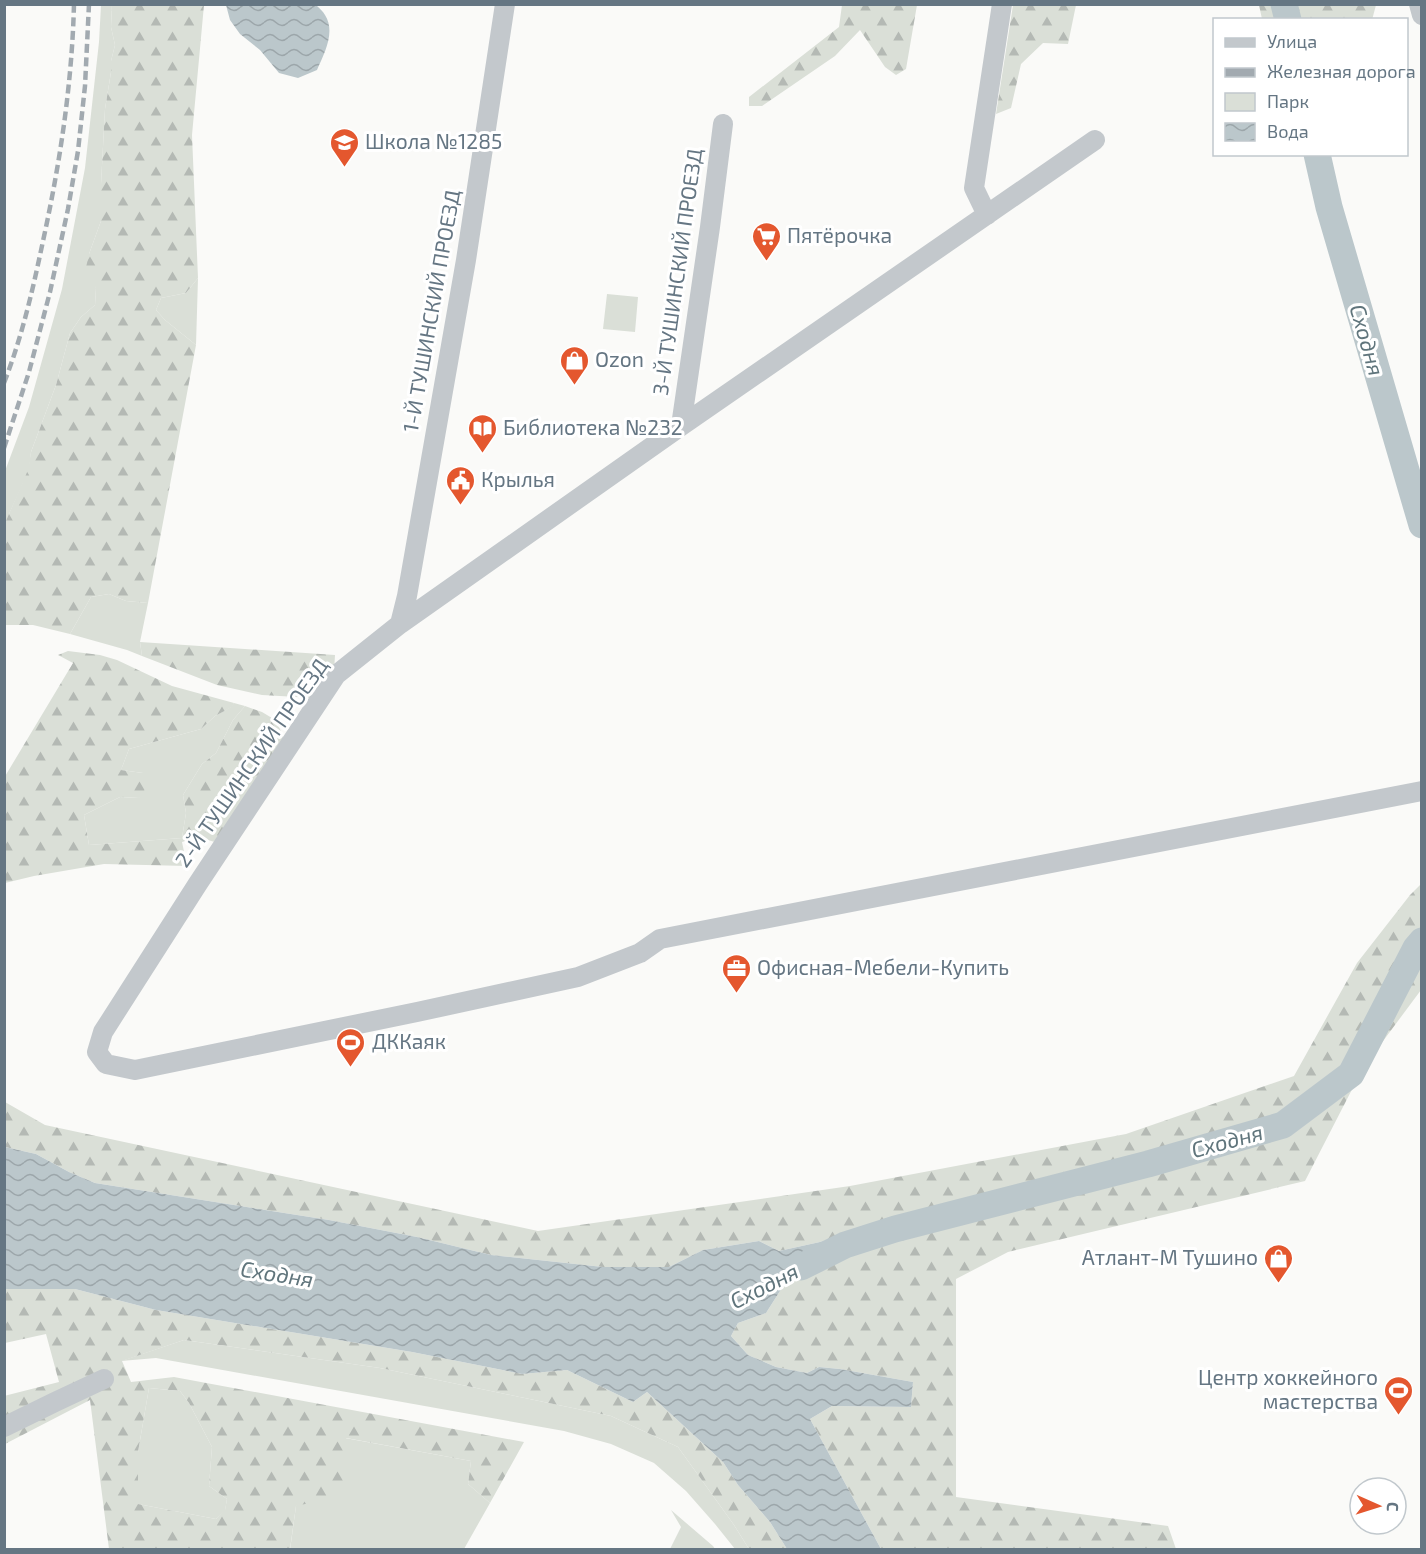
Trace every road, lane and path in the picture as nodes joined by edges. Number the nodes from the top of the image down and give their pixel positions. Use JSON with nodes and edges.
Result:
{"nodes":[{"id":1,"x":505,"y":4,"type":"edge"},
{"id":2,"x":1002,"y":4,"type":"edge"},
{"id":3,"x":1419,"y":4,"type":"edge"},
{"id":4,"x":1422,"y":15,"type":"edge"},
{"id":5,"x":723,"y":124,"type":"dead end"},
{"id":6,"x":1095,"y":140,"type":"dead end"},
{"id":7,"x":987,"y":215,"type":"junction"},
{"id":8,"x":681,"y":426,"type":"junction"},
{"id":9,"x":400,"y":624,"type":"junction"},
{"id":10,"x":1422,"y":791,"type":"edge"},
{"id":11,"x":104,"y":1379,"type":"dead end"},
{"id":12,"x":4,"y":1427,"type":"edge"}],
"edges":[{"from":1,"to":9,"type":"street","name":"1-Й ТУШИНСКИЙ ПРОЕЗД"},
{"from":2,"to":7,"type":"street"},
{"from":3,"to":4,"type":"street"},
{"from":5,"to":8,"type":"street","name":"3-Й ТУШИНСКИЙ ПРОЕЗД"},
{"from":6,"to":7,"type":"street","name":"2-Й ТУШИНСКИЙ ПРОЕЗД"},
{"from":7,"to":8,"type":"street","name":"2-Й ТУШИНСКИЙ ПРОЕЗД"},
{"from":8,"to":9,"type":"street","name":"2-Й ТУШИНСКИЙ ПРОЕЗД"},
{"from":9,"to":10,"type":"street","name":"2-Й ТУШИНСКИЙ ПРОЕЗД"},
{"from":11,"to":12,"type":"street"}]}
